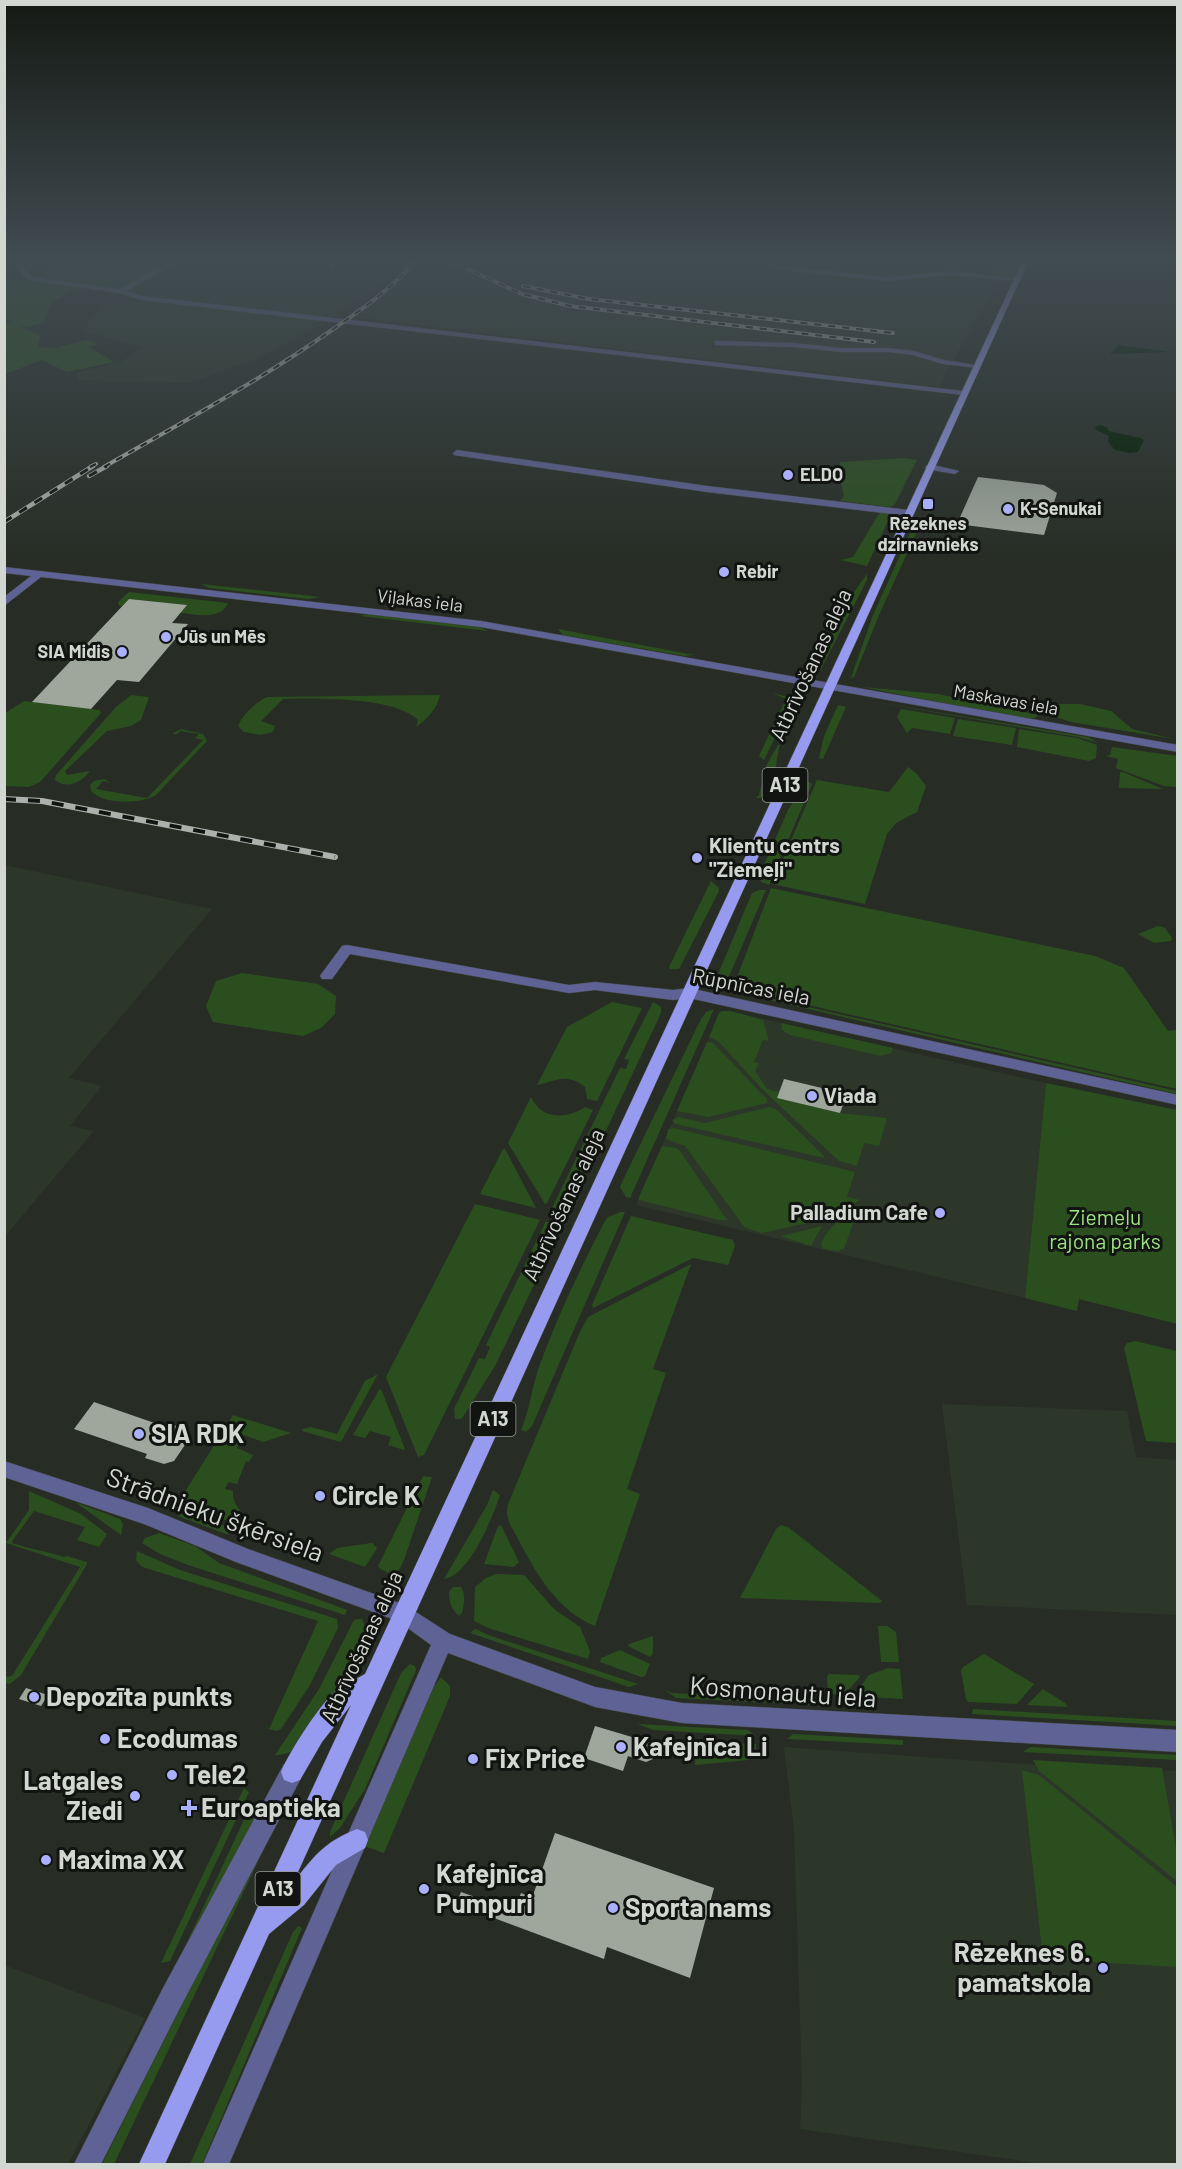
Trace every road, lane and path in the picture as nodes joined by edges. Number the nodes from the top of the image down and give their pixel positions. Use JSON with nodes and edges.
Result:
{"nodes":[{"id":1,"x":688,"y":361,"type":"edge"},
{"id":2,"x":940,"y":361,"type":"edge"},
{"id":3,"x":978,"y":361,"type":"edge"},
{"id":4,"x":976,"y":366,"type":"junction"},
{"id":5,"x":963,"y":393,"type":"junction"},
{"id":6,"x":457,"y":453,"type":"dead end"},
{"id":7,"x":929,"y":468,"type":"junction"},
{"id":8,"x":955,"y":471,"type":"dead end"},
{"id":9,"x":909,"y":513,"type":"junction"},
{"id":10,"x":4,"y":570,"type":"edge"},
{"id":11,"x":39,"y":574,"type":"junction"},
{"id":12,"x":4,"y":603,"type":"edge"},
{"id":13,"x":829,"y":687,"type":"junction"},
{"id":14,"x":1178,"y":749,"type":"edge"},
{"id":15,"x":327,"y":976,"type":"dead end"},
{"id":16,"x":689,"y":993,"type":"junction"},
{"id":17,"x":1178,"y":1100,"type":"edge"},
{"id":18,"x":4,"y":1469,"type":"edge"},
{"id":19,"x":405,"y":1614,"type":"junction"},
{"id":20,"x":443,"y":1641,"type":"junction"},
{"id":21,"x":374,"y":1681,"type":"junction"},
{"id":22,"x":1178,"y":1741,"type":"edge"},
{"id":23,"x":292,"y":1772,"type":"joint"},
{"id":24,"x":357,"y":1840,"type":"junction"},
{"id":25,"x":260,"y":1928,"type":"junction"},
{"id":26,"x":87,"y":2164,"type":"edge"},
{"id":27,"x":153,"y":2164,"type":"edge"},
{"id":28,"x":216,"y":2164,"type":"edge"}],
"edges":[{"from":1,"to":5,"type":"street"},
{"from":2,"to":4,"type":"street"},
{"from":3,"to":4,"type":"main road","name":"Atbrīvošanas aleja","number":"A13"},
{"from":4,"to":5,"type":"main road","name":"Atbrīvošanas aleja","number":"A13"},
{"from":5,"to":7,"type":"main road","name":"Atbrīvošanas aleja","number":"A13"},
{"from":6,"to":9,"type":"street"},
{"from":7,"to":8,"type":"street"},
{"from":7,"to":9,"type":"main road","name":"Atbrīvošanas aleja","number":"A13"},
{"from":9,"to":13,"type":"main road","name":"Atbrīvošanas aleja","number":"A13"},
{"from":10,"to":11,"type":"street","name":"Viļakas iela"},
{"from":11,"to":12,"type":"street"},
{"from":11,"to":13,"type":"street","name":"Viļakas iela"},
{"from":13,"to":14,"type":"street","name":"Maskavas iela"},
{"from":13,"to":16,"type":"main road","name":"Atbrīvošanas aleja","number":"A13"},
{"from":15,"to":16,"type":"street","name":"Rūpnīcas iela"},
{"from":16,"to":17,"type":"street","name":"Rūpnīcas iela"},
{"from":16,"to":19,"type":"main road","name":"Atbrīvošanas aleja","number":"A13"},
{"from":18,"to":19,"type":"street","name":"Strādnieku šķērsiela"},
{"from":19,"to":20,"type":"street","name":"Kosmonautu iela"},
{"from":19,"to":21,"type":"main road","name":"Atbrīvošanas aleja","number":"A13"},
{"from":20,"to":22,"type":"street","name":"Kosmonautu iela"},
{"from":20,"to":24,"type":"street"},
{"from":21,"to":23,"type":"main road"},
{"from":21,"to":25,"type":"main road","name":"Atbrīvošanas aleja","number":"A13"},
{"from":23,"to":26,"type":"street"},
{"from":24,"to":25,"type":"main road"},
{"from":24,"to":28,"type":"street"},
{"from":25,"to":27,"type":"main road","name":"Atbrīvošanas aleja","number":"A13"}]}
